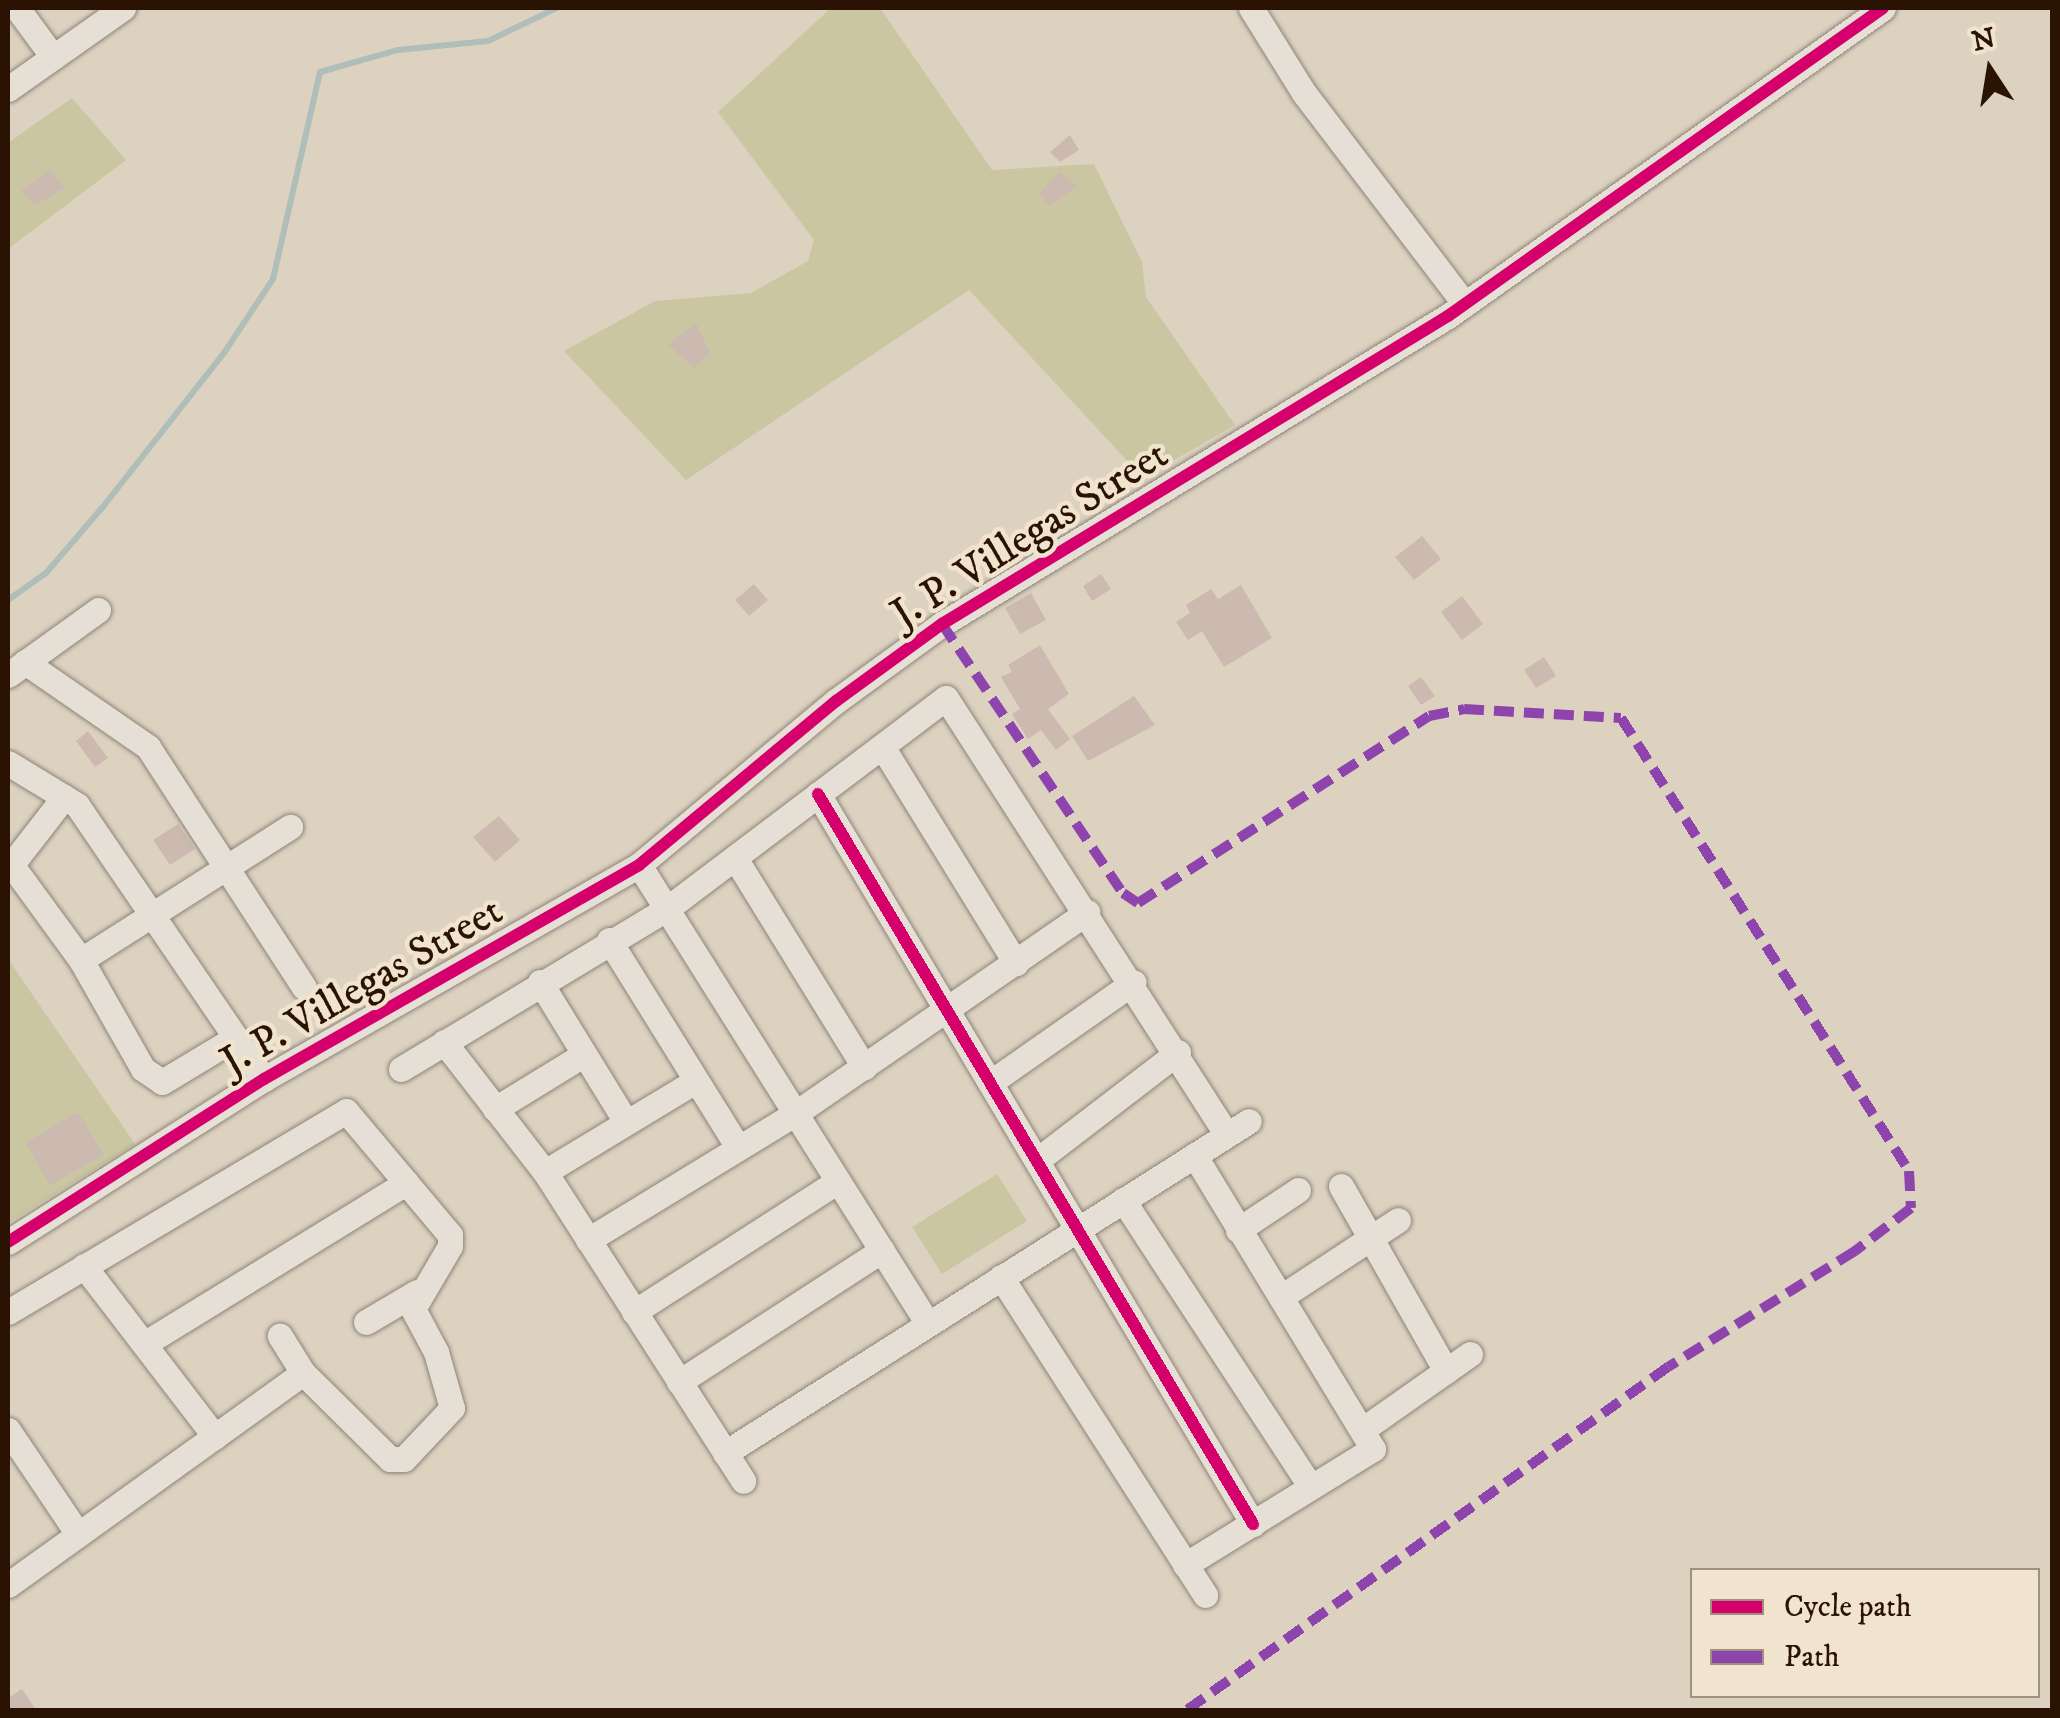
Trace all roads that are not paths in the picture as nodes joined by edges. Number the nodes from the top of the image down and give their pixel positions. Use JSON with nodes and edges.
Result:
{"nodes":[{"id":1,"x":16,"y":8,"type":"edge"},
{"id":2,"x":1251,"y":8,"type":"edge"},
{"id":3,"x":1884,"y":8,"type":"edge"},
{"id":4,"x":117,"y":9,"type":"edge"},
{"id":5,"x":54,"y":57,"type":"junction"},
{"id":6,"x":8,"y":89,"type":"edge"},
{"id":7,"x":1465,"y":304,"type":"junction"},
{"id":8,"x":98,"y":610,"type":"dead end"},
{"id":9,"x":16,"y":668,"type":"edge"},
{"id":10,"x":883,"y":748,"type":"junction"},
{"id":11,"x":8,"y":762,"type":"edge"},
{"id":12,"x":818,"y":794,"type":"junction"},
{"id":13,"x":64,"y":797,"type":"junction"},
{"id":14,"x":290,"y":827,"type":"dead end"},
{"id":15,"x":735,"y":858,"type":"junction"},
{"id":16,"x":10,"y":862,"type":"edge"},
{"id":17,"x":639,"y":864,"type":"junction"},
{"id":18,"x":228,"y":866,"type":"junction"},
{"id":19,"x":668,"y":908,"type":"junction"},
{"id":20,"x":1087,"y":912,"type":"junction"},
{"id":21,"x":152,"y":916,"type":"junction"},
{"id":22,"x":609,"y":940,"type":"junction"},
{"id":23,"x":81,"y":960,"type":"junction"},
{"id":24,"x":1016,"y":964,"type":"junction"},
{"id":25,"x":540,"y":982,"type":"junction"},
{"id":26,"x":1134,"y":982,"type":"junction"},
{"id":27,"x":304,"y":987,"type":"dead end"},
{"id":28,"x":946,"y":1005,"type":"junction"},
{"id":29,"x":235,"y":1038,"type":"junction"},
{"id":30,"x":444,"y":1042,"type":"junction"},
{"id":31,"x":1178,"y":1052,"type":"junction"},
{"id":32,"x":582,"y":1055,"type":"junction"},
{"id":33,"x":864,"y":1067,"type":"junction"},
{"id":34,"x":401,"y":1069,"type":"dead end"},
{"id":35,"x":264,"y":1080,"type":"junction"},
{"id":36,"x":695,"y":1081,"type":"junction"},
{"id":37,"x":991,"y":1082,"type":"junction"},
{"id":38,"x":495,"y":1108,"type":"junction"},
{"id":39,"x":796,"y":1113,"type":"junction"},
{"id":40,"x":1249,"y":1121,"type":"dead end"},
{"id":41,"x":626,"y":1122,"type":"junction"},
{"id":42,"x":1225,"y":1132,"type":"junction"},
{"id":43,"x":737,"y":1146,"type":"junction"},
{"id":44,"x":1194,"y":1155,"type":"junction"},
{"id":45,"x":1040,"y":1158,"type":"junction"},
{"id":46,"x":545,"y":1172,"type":"junction"},
{"id":47,"x":838,"y":1181,"type":"junction"},
{"id":48,"x":406,"y":1182,"type":"junction"},
{"id":49,"x":1341,"y":1186,"type":"dead end"},
{"id":50,"x":1298,"y":1190,"type":"dead end"},
{"id":51,"x":1123,"y":1200,"type":"junction"},
{"id":52,"x":1398,"y":1220,"type":"dead end"},
{"id":53,"x":1078,"y":1228,"type":"junction"},
{"id":54,"x":1238,"y":1230,"type":"junction"},
{"id":55,"x":588,"y":1240,"type":"junction"},
{"id":56,"x":8,"y":1242,"type":"edge"},
{"id":57,"x":1373,"y":1242,"type":"junction"},
{"id":58,"x":882,"y":1250,"type":"junction"},
{"id":59,"x":84,"y":1266,"type":"junction"},
{"id":60,"x":1000,"y":1277,"type":"junction"},
{"id":61,"x":417,"y":1292,"type":"junction"},
{"id":62,"x":1280,"y":1297,"type":"junction"},
{"id":63,"x":8,"y":1312,"type":"edge"},
{"id":64,"x":634,"y":1312,"type":"junction"},
{"id":65,"x":366,"y":1322,"type":"dead end"},
{"id":66,"x":928,"y":1324,"type":"junction"},
{"id":67,"x":280,"y":1336,"type":"dead end"},
{"id":68,"x":144,"y":1344,"type":"junction"},
{"id":69,"x":1470,"y":1354,"type":"dead end"},
{"id":70,"x":1446,"y":1371,"type":"junction"},
{"id":71,"x":303,"y":1373,"type":"junction"},
{"id":72,"x":679,"y":1382,"type":"junction"},
{"id":73,"x":1362,"y":1430,"type":"junction"},
{"id":74,"x":8,"y":1433,"type":"edge"},
{"id":75,"x":215,"y":1437,"type":"junction"},
{"id":76,"x":724,"y":1453,"type":"junction"},
{"id":77,"x":742,"y":1481,"type":"dead end"},
{"id":78,"x":1311,"y":1487,"type":"junction"},
{"id":79,"x":1252,"y":1524,"type":"junction"},
{"id":80,"x":78,"y":1534,"type":"junction"},
{"id":81,"x":1185,"y":1566,"type":"junction"},
{"id":82,"x":8,"y":1585,"type":"edge"},
{"id":83,"x":1205,"y":1596,"type":"dead end"}],
"edges":[{"from":1,"to":5,"type":"street"},
{"from":2,"to":7,"type":"street"},
{"from":3,"to":7,"type":"street","name":"J. P. Villegas Street"},
{"from":4,"to":5,"type":"street"},
{"from":5,"to":6,"type":"street"},
{"from":7,"to":17,"type":"street","name":"J. P. Villegas Street"},
{"from":8,"to":9,"type":"street"},
{"from":9,"to":18,"type":"street"},
{"from":10,"to":12,"type":"street"},
{"from":10,"to":20,"type":"street"},
{"from":10,"to":24,"type":"street"},
{"from":11,"to":13,"type":"street"},
{"from":12,"to":15,"type":"street"},
{"from":12,"to":28,"type":"street"},
{"from":13,"to":16,"type":"street"},
{"from":13,"to":21,"type":"street"},
{"from":14,"to":18,"type":"street"},
{"from":15,"to":19,"type":"street"},
{"from":15,"to":33,"type":"street"},
{"from":16,"to":23,"type":"street"},
{"from":17,"to":19,"type":"street"},
{"from":17,"to":35,"type":"street","name":"J. P. Villegas Street"},
{"from":18,"to":21,"type":"street"},
{"from":18,"to":27,"type":"street"},
{"from":19,"to":22,"type":"street"},
{"from":19,"to":39,"type":"street"},
{"from":20,"to":24,"type":"street"},
{"from":20,"to":26,"type":"street"},
{"from":21,"to":23,"type":"street"},
{"from":21,"to":29,"type":"street"},
{"from":22,"to":25,"type":"street"},
{"from":22,"to":36,"type":"street"},
{"from":23,"to":29,"type":"street"},
{"from":24,"to":28,"type":"street"},
{"from":25,"to":30,"type":"street"},
{"from":25,"to":32,"type":"street"},
{"from":26,"to":31,"type":"street"},
{"from":26,"to":37,"type":"street"},
{"from":28,"to":33,"type":"street"},
{"from":28,"to":37,"type":"street"},
{"from":29,"to":35,"type":"street"},
{"from":30,"to":34,"type":"street"},
{"from":30,"to":38,"type":"street"},
{"from":31,"to":42,"type":"street"},
{"from":31,"to":45,"type":"street"},
{"from":32,"to":38,"type":"street"},
{"from":32,"to":41,"type":"street"},
{"from":33,"to":39,"type":"street"},
{"from":35,"to":56,"type":"street","name":"J. P. Villegas Street"},
{"from":36,"to":41,"type":"street"},
{"from":36,"to":43,"type":"street"},
{"from":37,"to":45,"type":"street"},
{"from":38,"to":46,"type":"street"},
{"from":39,"to":43,"type":"street"},
{"from":39,"to":47,"type":"street"},
{"from":40,"to":42,"type":"street"},
{"from":41,"to":46,"type":"street"},
{"from":42,"to":44,"type":"street"},
{"from":43,"to":55,"type":"street"},
{"from":44,"to":51,"type":"street"},
{"from":44,"to":54,"type":"street"},
{"from":45,"to":53,"type":"street"},
{"from":46,"to":55,"type":"street"},
{"from":47,"to":58,"type":"street"},
{"from":47,"to":64,"type":"street"},
{"from":48,"to":59,"type":"street"},
{"from":48,"to":61,"type":"street"},
{"from":48,"to":68,"type":"street"},
{"from":49,"to":57,"type":"street"},
{"from":50,"to":54,"type":"street"},
{"from":51,"to":53,"type":"street"},
{"from":51,"to":78,"type":"street"},
{"from":52,"to":57,"type":"street"},
{"from":53,"to":60,"type":"street"},
{"from":53,"to":79,"type":"street"},
{"from":54,"to":62,"type":"street"},
{"from":55,"to":64,"type":"street"},
{"from":57,"to":62,"type":"street"},
{"from":57,"to":70,"type":"street"},
{"from":58,"to":66,"type":"street"},
{"from":58,"to":72,"type":"street"},
{"from":59,"to":63,"type":"street"},
{"from":59,"to":68,"type":"street"},
{"from":60,"to":66,"type":"street"},
{"from":60,"to":81,"type":"street"},
{"from":61,"to":65,"type":"street"},
{"from":61,"to":71,"type":"street"},
{"from":62,"to":73,"type":"street"},
{"from":64,"to":72,"type":"street"},
{"from":66,"to":76,"type":"street"},
{"from":67,"to":71,"type":"street"},
{"from":68,"to":75,"type":"street"},
{"from":69,"to":70,"type":"street"},
{"from":70,"to":73,"type":"street"},
{"from":71,"to":75,"type":"street"},
{"from":72,"to":76,"type":"street"},
{"from":73,"to":78,"type":"street"},
{"from":74,"to":80,"type":"street"},
{"from":75,"to":80,"type":"street"},
{"from":76,"to":77,"type":"street"},
{"from":78,"to":79,"type":"street"},
{"from":79,"to":81,"type":"street"},
{"from":80,"to":82,"type":"street"},
{"from":81,"to":83,"type":"street"}]}
